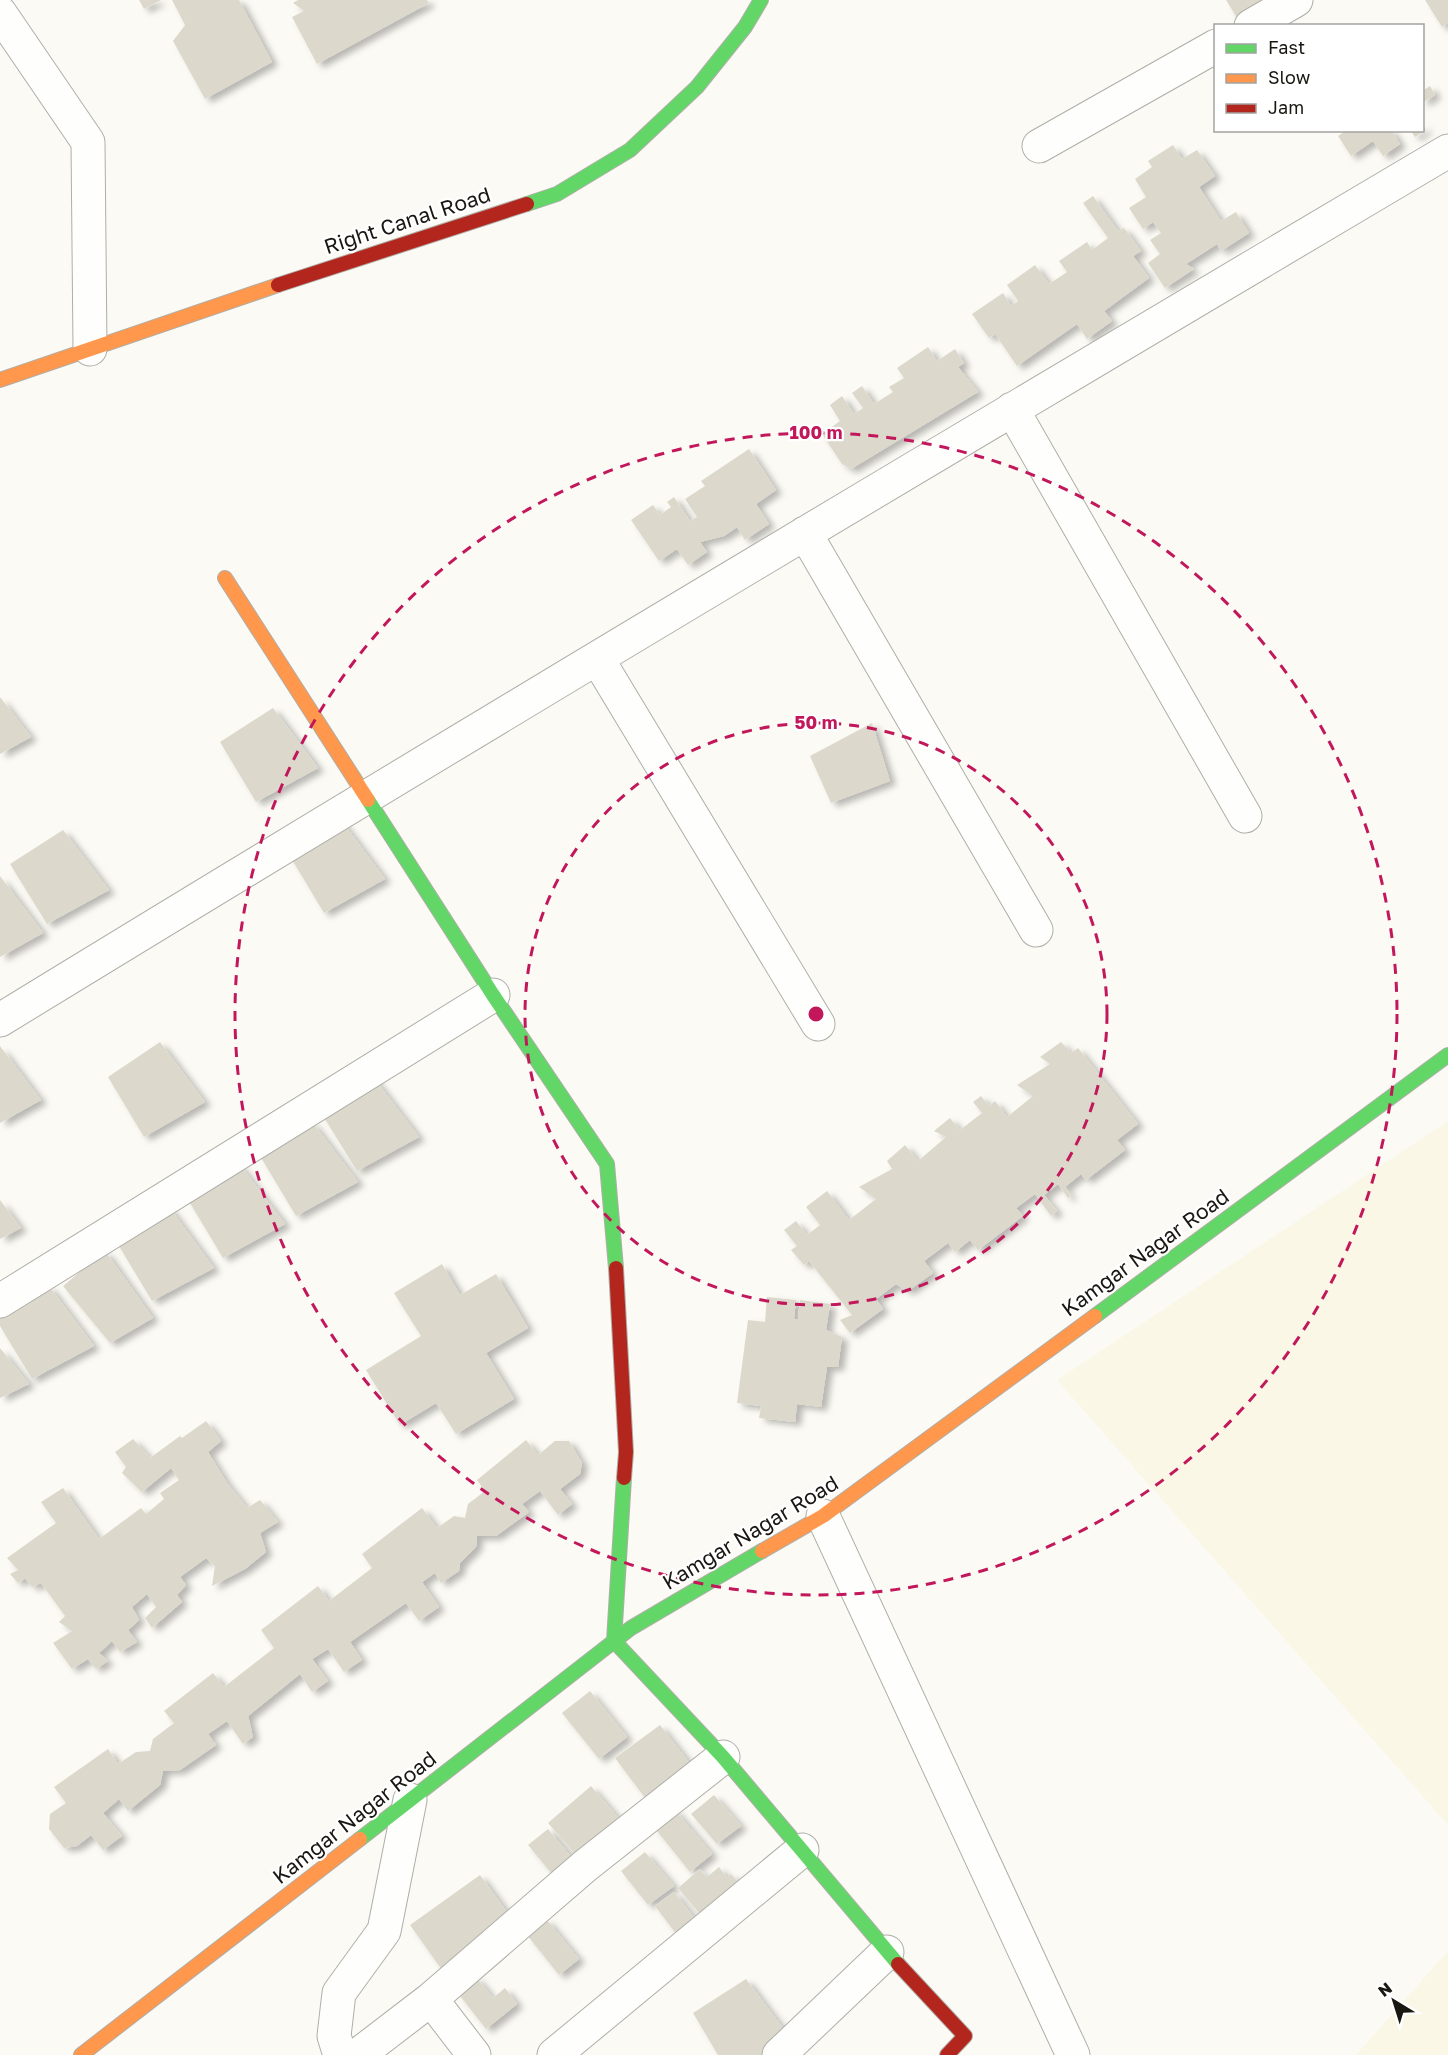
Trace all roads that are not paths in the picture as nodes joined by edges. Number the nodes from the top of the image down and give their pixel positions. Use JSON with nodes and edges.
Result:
{"nodes":[{"id":1,"x":761,"y":0,"type":"edge"},
{"id":2,"x":1296,"y":0,"type":"edge"},
{"id":3,"x":0,"y":13,"type":"edge"},
{"id":4,"x":1254,"y":24,"type":"edge"},
{"id":5,"x":1214,"y":47,"type":"edge"},
{"id":6,"x":1038,"y":146,"type":"dead end"},
{"id":7,"x":1448,"y":151,"type":"edge"},
{"id":8,"x":90,"y":349,"type":"junction"},
{"id":9,"x":0,"y":380,"type":"edge"},
{"id":10,"x":1012,"y":409,"type":"junction"},
{"id":11,"x":805,"y":533,"type":"junction"},
{"id":12,"x":225,"y":578,"type":"dead end"},
{"id":13,"x":597,"y":658,"type":"junction"},
{"id":14,"x":366,"y":796,"type":"junction"},
{"id":15,"x":1245,"y":816,"type":"dead end"},
{"id":16,"x":1036,"y":930,"type":"dead end"},
{"id":17,"x":494,"y":996,"type":"junction"},
{"id":18,"x":0,"y":1020,"type":"edge"},
{"id":19,"x":818,"y":1024,"type":"dead end"},
{"id":20,"x":1448,"y":1054,"type":"edge"},
{"id":21,"x":0,"y":1301,"type":"edge"},
{"id":22,"x":823,"y":1516,"type":"junction"},
{"id":23,"x":614,"y":1641,"type":"junction"},
{"id":24,"x":723,"y":1757,"type":"junction"},
{"id":25,"x":410,"y":1800,"type":"junction"},
{"id":26,"x":802,"y":1850,"type":"junction"},
{"id":27,"x":887,"y":1952,"type":"junction"},
{"id":28,"x":431,"y":1999,"type":"junction"},
{"id":29,"x":81,"y":2055,"type":"edge"},
{"id":30,"x":340,"y":2055,"type":"edge"},
{"id":31,"x":357,"y":2055,"type":"edge"},
{"id":32,"x":474,"y":2055,"type":"edge"},
{"id":33,"x":554,"y":2055,"type":"edge"},
{"id":34,"x":779,"y":2055,"type":"edge"},
{"id":35,"x":947,"y":2055,"type":"edge"},
{"id":36,"x":1073,"y":2055,"type":"edge"}],
"edges":[{"from":1,"to":8,"type":"street","name":"Right Canal Road"},
{"from":2,"to":4,"type":"street"},
{"from":3,"to":8,"type":"street"},
{"from":5,"to":6,"type":"street"},
{"from":7,"to":10,"type":"street"},
{"from":8,"to":9,"type":"street","name":"Right Canal Road"},
{"from":10,"to":11,"type":"street"},
{"from":10,"to":15,"type":"street"},
{"from":11,"to":13,"type":"street"},
{"from":11,"to":16,"type":"street"},
{"from":12,"to":14,"type":"street"},
{"from":13,"to":14,"type":"street"},
{"from":13,"to":19,"type":"street"},
{"from":14,"to":17,"type":"street"},
{"from":14,"to":18,"type":"street"},
{"from":17,"to":21,"type":"street"},
{"from":17,"to":23,"type":"street"},
{"from":20,"to":22,"type":"street","name":"Kamgar Nagar Road"},
{"from":22,"to":23,"type":"street","name":"Kamgar Nagar Road"},
{"from":22,"to":36,"type":"street"},
{"from":23,"to":24,"type":"street"},
{"from":23,"to":25,"type":"street","name":"Kamgar Nagar Road"},
{"from":24,"to":26,"type":"street"},
{"from":24,"to":28,"type":"street"},
{"from":25,"to":29,"type":"street","name":"Kamgar Nagar Road"},
{"from":25,"to":30,"type":"street"},
{"from":26,"to":27,"type":"street"},
{"from":26,"to":33,"type":"street"},
{"from":27,"to":34,"type":"street"},
{"from":27,"to":35,"type":"street"},
{"from":28,"to":31,"type":"street"},
{"from":28,"to":32,"type":"street"}]}
